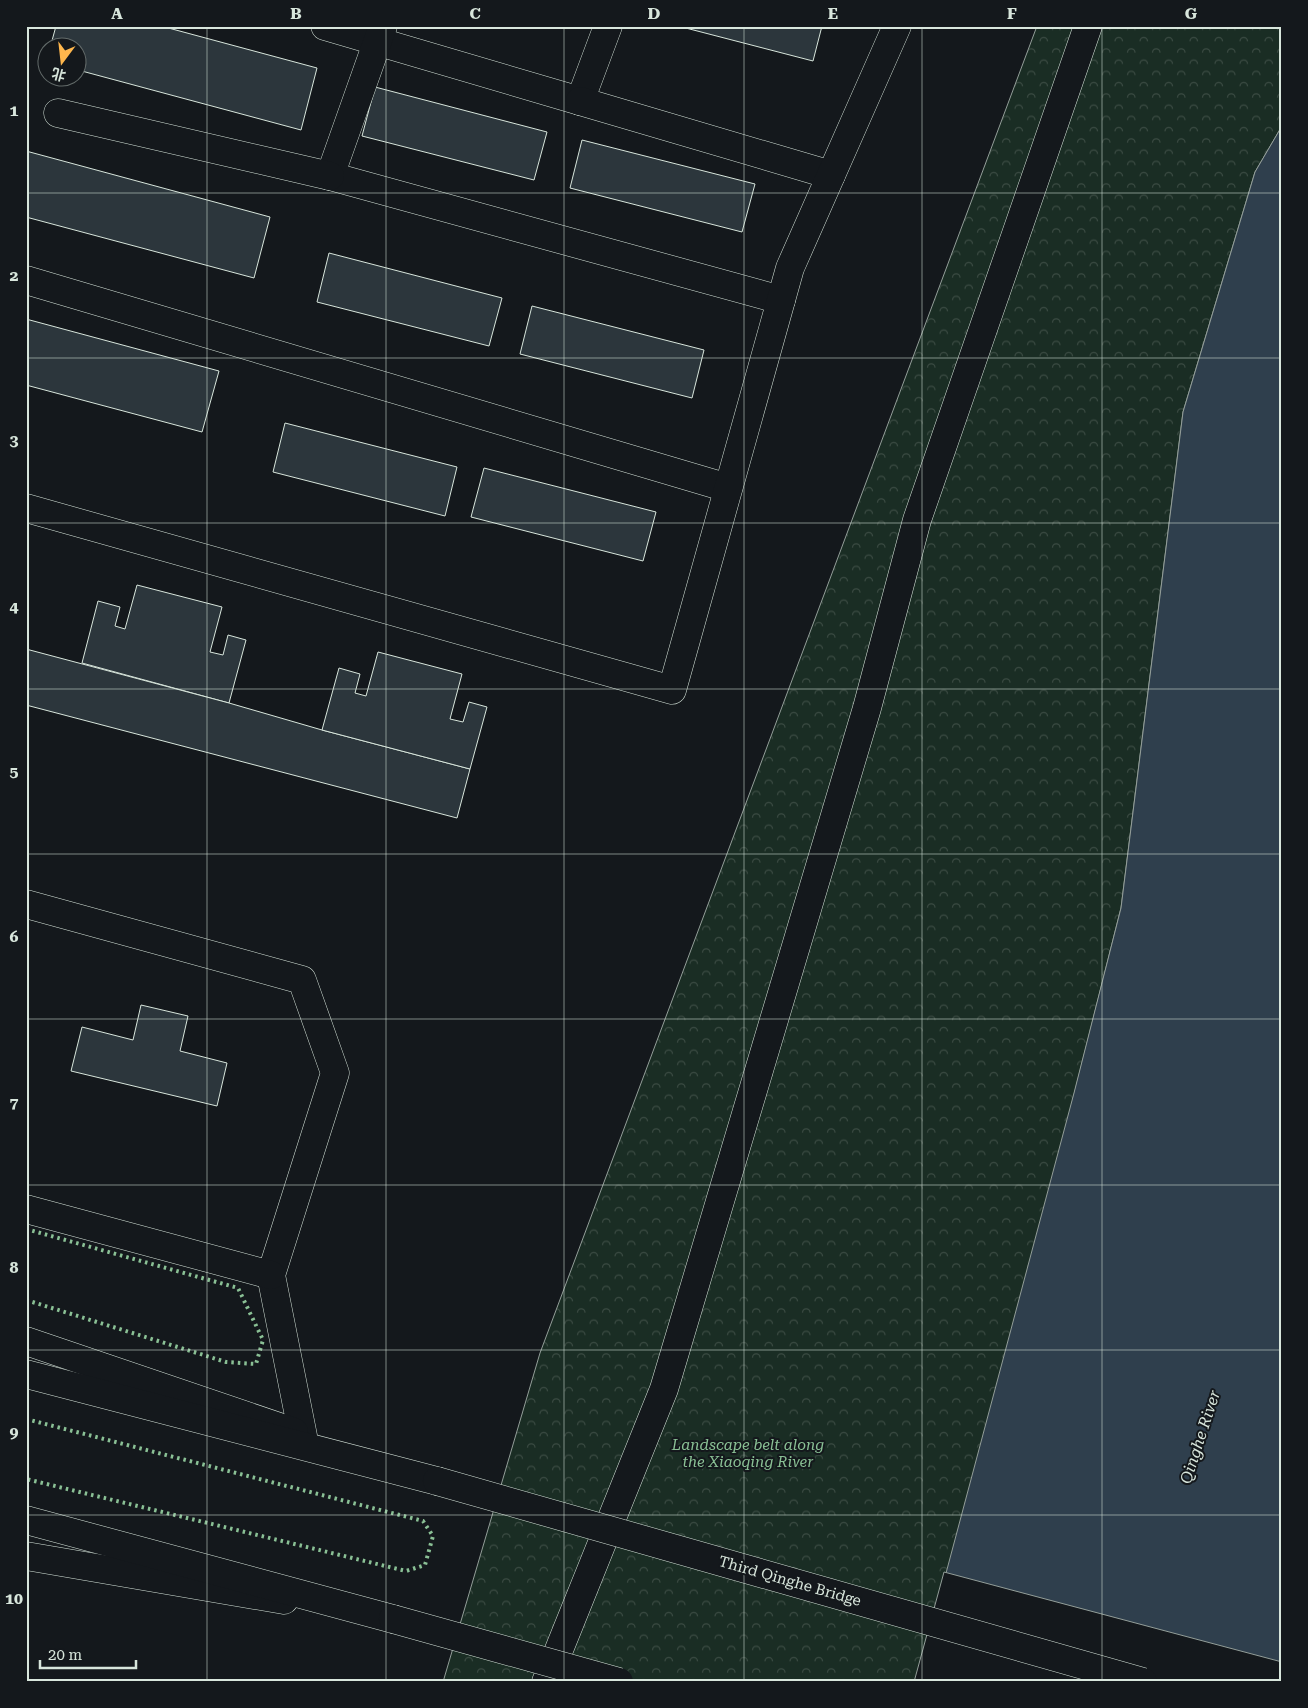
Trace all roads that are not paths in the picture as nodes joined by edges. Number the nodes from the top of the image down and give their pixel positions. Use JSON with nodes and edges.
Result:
{"nodes":[{"id":1,"x":325,"y":26,"type":"edge"},
{"id":2,"x":608,"y":26,"type":"edge"},
{"id":3,"x":897,"y":26,"type":"edge"},
{"id":4,"x":1088,"y":26,"type":"edge"},
{"id":5,"x":381,"y":34,"type":"edge"},
{"id":6,"x":580,"y":101,"type":"junction"},
{"id":7,"x":58,"y":113,"type":"dead end"},
{"id":8,"x":831,"y":175,"type":"junction"},
{"id":9,"x":330,"y":176,"type":"junction"},
{"id":10,"x":26,"y":280,"type":"edge"},
{"id":11,"x":781,"y":300,"type":"junction"},
{"id":12,"x":728,"y":488,"type":"junction"},
{"id":13,"x":26,"y":508,"type":"edge"},
{"id":14,"x":26,"y":904,"type":"edge"},
{"id":15,"x":26,"y":1209,"type":"edge"},
{"id":16,"x":272,"y":1275,"type":"junction"},
{"id":17,"x":26,"y":1341,"type":"edge"},
{"id":18,"x":26,"y":1374,"type":"edge"},
{"id":19,"x":303,"y":1436,"type":"junction"},
{"id":20,"x":438,"y":1481,"type":"junction"},
{"id":21,"x":26,"y":1520,"type":"edge"},
{"id":22,"x":26,"y":1556,"type":"edge"},
{"id":23,"x":394,"y":1619,"type":"junction"},
{"id":24,"x":546,"y":1682,"type":"edge"},
{"id":25,"x":619,"y":1682,"type":"edge"},
{"id":26,"x":1143,"y":1682,"type":"edge"}],
"edges":[{"from":1,"to":5,"type":"main road"},
{"from":2,"to":6,"type":"main road"},
{"from":3,"to":8,"type":"main road"},
{"from":4,"to":24,"type":"main road"},
{"from":5,"to":6,"type":"main road"},
{"from":5,"to":9,"type":"main road"},
{"from":6,"to":8,"type":"main road"},
{"from":7,"to":9,"type":"main road"},
{"from":8,"to":11,"type":"main road"},
{"from":9,"to":11,"type":"main road"},
{"from":10,"to":12,"type":"main road"},
{"from":11,"to":12,"type":"main road"},
{"from":12,"to":13,"type":"main road"},
{"from":14,"to":16,"type":"main road"},
{"from":15,"to":16,"type":"main road"},
{"from":16,"to":19,"type":"main road"},
{"from":17,"to":19,"type":"main road"},
{"from":18,"to":20,"type":"main road"},
{"from":19,"to":20,"type":"main road"},
{"from":20,"to":26,"type":"main road","name":"Third Qinghe Bridge","bridge":true},
{"from":21,"to":23,"type":"main road"},
{"from":22,"to":23,"type":"main road"},
{"from":23,"to":25,"type":"main road","bridge":true}]}
